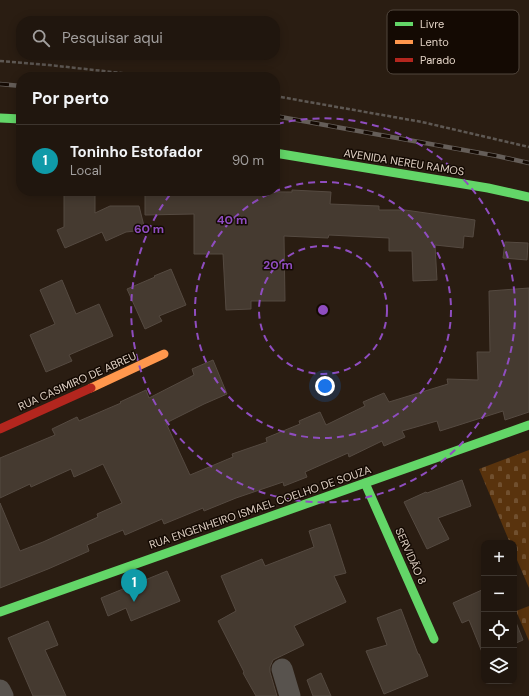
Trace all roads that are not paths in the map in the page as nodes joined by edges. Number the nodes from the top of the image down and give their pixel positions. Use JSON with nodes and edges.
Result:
{"nodes":[{"id":1,"x":0,"y":118,"type":"edge"},
{"id":2,"x":16,"y":119,"type":"edge"},
{"id":3,"x":280,"y":154,"type":"edge"},
{"id":4,"x":529,"y":197,"type":"edge"},
{"id":5,"x":164,"y":354,"type":"dead end"},
{"id":6,"x":529,"y":425,"type":"edge"},
{"id":7,"x":0,"y":429,"type":"edge"},
{"id":8,"x":365,"y":483,"type":"junction"},
{"id":9,"x":0,"y":612,"type":"edge"},
{"id":10,"x":434,"y":639,"type":"dead end"},
{"id":11,"x":282,"y":669,"type":"dead end"},
{"id":12,"x":0,"y":690,"type":"edge"},
{"id":13,"x":2,"y":696,"type":"edge"},
{"id":14,"x":290,"y":696,"type":"edge"}],
"edges":[{"from":1,"to":2,"type":"street"},
{"from":3,"to":4,"type":"street","name":"AVENIDA NEREU RAMOS"},
{"from":5,"to":7,"type":"street","name":"RUA CASIMIRO DE ABREU"},
{"from":6,"to":8,"type":"street","name":"RUA ENGENHEIRO ISMAEL COELHO DE SOUZA"},
{"from":8,"to":9,"type":"street","name":"RUA ENGENHEIRO ISMAEL COELHO DE SOUZA"},
{"from":8,"to":10,"type":"street","name":"SERVIDÃO 8"},
{"from":11,"to":14,"type":"street"},
{"from":12,"to":13,"type":"street"}]}
